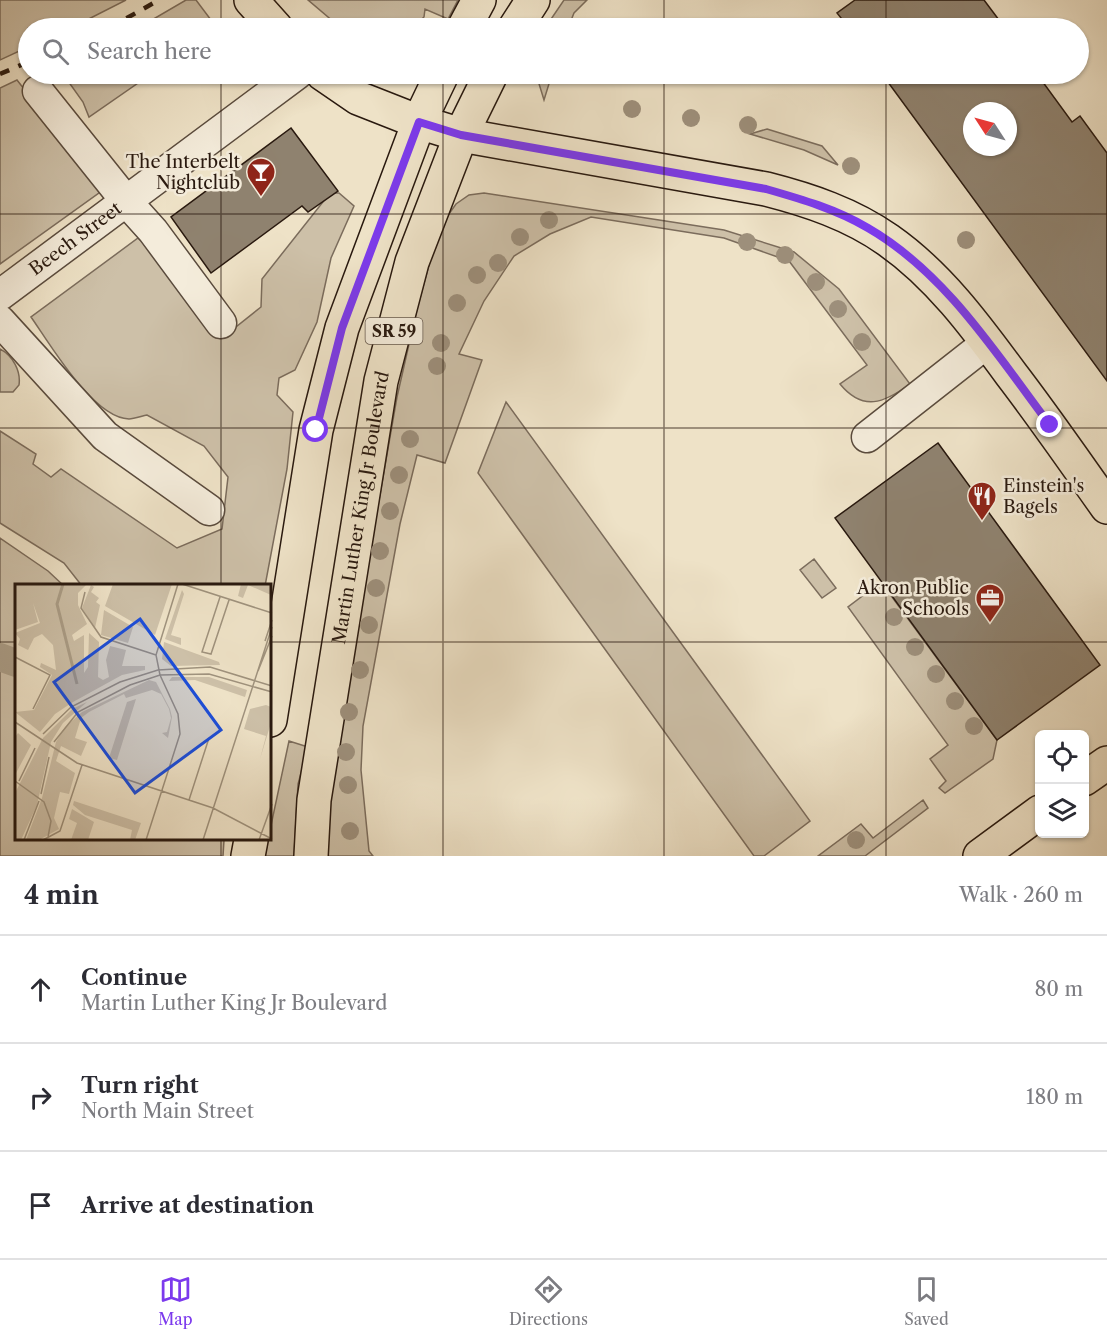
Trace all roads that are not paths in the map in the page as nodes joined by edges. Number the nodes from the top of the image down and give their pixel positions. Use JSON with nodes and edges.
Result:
{"nodes":[{"id":1,"x":251,"y":0,"type":"edge"},
{"id":2,"x":479,"y":0,"type":"edge"},
{"id":3,"x":533,"y":0,"type":"edge"},
{"id":4,"x":267,"y":18,"type":"edge"},
{"id":5,"x":469,"y":18,"type":"edge"},
{"id":6,"x":521,"y":18,"type":"edge"},
{"id":7,"x":284,"y":84,"type":"edge"},
{"id":8,"x":338,"y":84,"type":"edge"},
{"id":9,"x":437,"y":84,"type":"edge"},
{"id":10,"x":486,"y":84,"type":"edge"},
{"id":11,"x":38,"y":91,"type":"dead end"},
{"id":12,"x":419,"y":122,"type":"junction"},
{"id":13,"x":461,"y":135,"type":"junction"},
{"id":14,"x":126,"y":201,"type":"junction"},
{"id":15,"x":0,"y":296,"type":"edge"},
{"id":16,"x":0,"y":321,"type":"edge"},
{"id":17,"x":221,"y":323,"type":"dead end"},
{"id":18,"x":988,"y":342,"type":"junction"},
{"id":19,"x":867,"y":437,"type":"dead end"},
{"id":20,"x":1107,"y":507,"type":"edge"},
{"id":21,"x":209,"y":510,"type":"dead end"},
{"id":22,"x":272,"y":707,"type":"edge"},
{"id":23,"x":1107,"y":763,"type":"edge"},
{"id":24,"x":1089,"y":776,"type":"edge"},
{"id":25,"x":1035,"y":816,"type":"edge"},
{"id":26,"x":251,"y":841,"type":"edge"},
{"id":27,"x":248,"y":856,"type":"edge"},
{"id":28,"x":311,"y":856,"type":"edge"},
{"id":29,"x":980,"y":856,"type":"edge"}],
"edges":[{"from":1,"to":4,"type":"main road"},
{"from":2,"to":5,"type":"main road"},
{"from":3,"to":6,"type":"main road"},
{"from":7,"to":14,"type":"street","name":"Beech Street"},
{"from":8,"to":12,"type":"main road"},
{"from":9,"to":12,"type":"main road","number":"SR 59"},
{"from":10,"to":13,"type":"main road","number":"SR 59"},
{"from":11,"to":14,"type":"street"},
{"from":12,"to":13,"type":"main road"},
{"from":12,"to":22,"type":"main road","number":"SR 59"},
{"from":13,"to":18,"type":"main road"},
{"from":13,"to":28,"type":"main road","name":"Martin Luther King Jr Boulevard","number":"SR 59"},
{"from":14,"to":15,"type":"street","name":"Beech Street"},
{"from":14,"to":17,"type":"street"},
{"from":16,"to":21,"type":"street"},
{"from":18,"to":19,"type":"street"},
{"from":18,"to":20,"type":"main road"},
{"from":23,"to":24,"type":"main road"},
{"from":25,"to":29,"type":"main road"},
{"from":26,"to":27,"type":"main road"}]}
